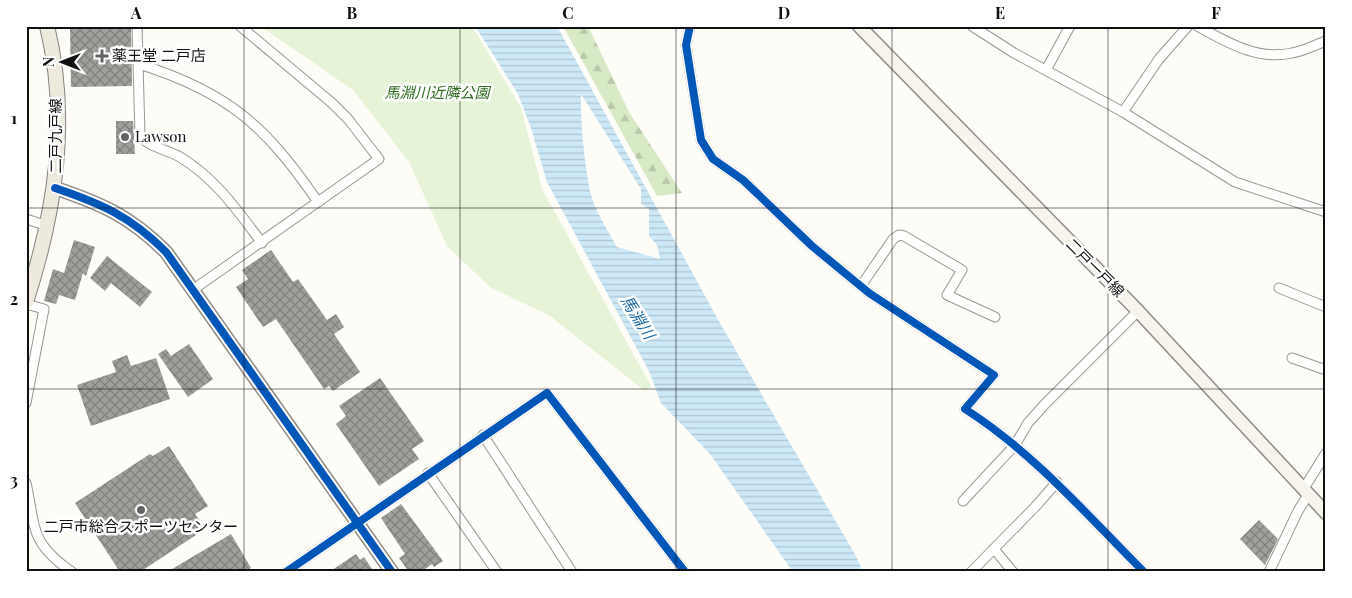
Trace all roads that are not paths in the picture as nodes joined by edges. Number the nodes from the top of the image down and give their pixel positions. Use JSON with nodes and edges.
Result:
{"nodes":[{"id":1,"x":47,"y":26,"type":"edge"},
{"id":2,"x":137,"y":26,"type":"edge"},
{"id":3,"x":240,"y":26,"type":"edge"},
{"id":4,"x":690,"y":26,"type":"edge"},
{"id":5,"x":859,"y":26,"type":"edge"},
{"id":6,"x":972,"y":26,"type":"edge"},
{"id":7,"x":1070,"y":26,"type":"edge"},
{"id":8,"x":1188,"y":26,"type":"edge"},
{"id":9,"x":1197,"y":26,"type":"edge"},
{"id":10,"x":1326,"y":41,"type":"edge"},
{"id":11,"x":139,"y":64,"type":"junction"},
{"id":12,"x":1046,"y":70,"type":"junction"},
{"id":13,"x":1123,"y":112,"type":"junction"},
{"id":14,"x":55,"y":188,"type":"junction"},
{"id":15,"x":318,"y":202,"type":"junction"},
{"id":16,"x":1326,"y":212,"type":"edge"},
{"id":17,"x":26,"y":220,"type":"edge"},
{"id":18,"x":48,"y":226,"type":"junction"},
{"id":19,"x":262,"y":243,"type":"junction"},
{"id":20,"x":861,"y":286,"type":"junction"},
{"id":21,"x":1279,"y":288,"type":"dead end"},
{"id":22,"x":194,"y":289,"type":"junction"},
{"id":23,"x":26,"y":303,"type":"edge"},
{"id":24,"x":1326,"y":307,"type":"edge"},
{"id":25,"x":1138,"y":311,"type":"junction"},
{"id":26,"x":995,"y":317,"type":"dead end"},
{"id":27,"x":1292,"y":358,"type":"dead end"},
{"id":28,"x":1326,"y":370,"type":"edge"},
{"id":29,"x":26,"y":403,"type":"edge"},
{"id":30,"x":483,"y":435,"type":"junction"},
{"id":31,"x":1015,"y":445,"type":"junction"},
{"id":32,"x":1326,"y":453,"type":"edge"},
{"id":33,"x":428,"y":473,"type":"junction"},
{"id":34,"x":1056,"y":482,"type":"junction"},
{"id":35,"x":26,"y":483,"type":"edge"},
{"id":36,"x":1306,"y":493,"type":"junction"},
{"id":37,"x":963,"y":501,"type":"dead end"},
{"id":38,"x":1326,"y":513,"type":"edge"},
{"id":39,"x":358,"y":523,"type":"junction"},
{"id":40,"x":994,"y":549,"type":"junction"},
{"id":41,"x":289,"y":571,"type":"edge"},
{"id":42,"x":72,"y":572,"type":"edge"},
{"id":43,"x":392,"y":572,"type":"edge"},
{"id":44,"x":497,"y":572,"type":"edge"},
{"id":45,"x":572,"y":572,"type":"edge"},
{"id":46,"x":685,"y":572,"type":"edge"},
{"id":47,"x":971,"y":572,"type":"edge"},
{"id":48,"x":1013,"y":572,"type":"edge"},
{"id":49,"x":1144,"y":572,"type":"edge"},
{"id":50,"x":1269,"y":572,"type":"edge"}],
"edges":[{"from":1,"to":14,"type":"main road","name":"二戸九戸線"},
{"from":2,"to":11,"type":"street"},
{"from":3,"to":15,"type":"street"},
{"from":4,"to":20,"type":"street"},
{"from":5,"to":25,"type":"main road","name":"二戸一戸線"},
{"from":6,"to":12,"type":"street"},
{"from":7,"to":12,"type":"street"},
{"from":8,"to":13,"type":"street"},
{"from":9,"to":10,"type":"street"},
{"from":11,"to":15,"type":"street"},
{"from":11,"to":19,"type":"street"},
{"from":12,"to":13,"type":"street"},
{"from":13,"to":16,"type":"street"},
{"from":14,"to":18,"type":"main road","name":"二戸九戸線"},
{"from":14,"to":22,"type":"main road"},
{"from":15,"to":19,"type":"street"},
{"from":17,"to":18,"type":"street"},
{"from":18,"to":23,"type":"main road","name":"二戸九戸線"},
{"from":19,"to":22,"type":"street"},
{"from":20,"to":26,"type":"street"},
{"from":20,"to":31,"type":"street"},
{"from":21,"to":24,"type":"street"},
{"from":22,"to":39,"type":"main road"},
{"from":23,"to":29,"type":"street"},
{"from":25,"to":31,"type":"street"},
{"from":25,"to":36,"type":"main road","name":"二戸一戸線"},
{"from":27,"to":28,"type":"street"},
{"from":30,"to":33,"type":"street"},
{"from":30,"to":45,"type":"street"},
{"from":30,"to":46,"type":"street"},
{"from":31,"to":34,"type":"street"},
{"from":31,"to":37,"type":"street"},
{"from":32,"to":36,"type":"street"},
{"from":33,"to":39,"type":"street"},
{"from":33,"to":44,"type":"street"},
{"from":34,"to":40,"type":"street"},
{"from":34,"to":49,"type":"street"},
{"from":35,"to":42,"type":"street"},
{"from":36,"to":38,"type":"main road","name":"二戸一戸線"},
{"from":36,"to":50,"type":"street"},
{"from":39,"to":41,"type":"street"},
{"from":39,"to":43,"type":"main road"},
{"from":40,"to":47,"type":"street"},
{"from":40,"to":48,"type":"street"}]}
